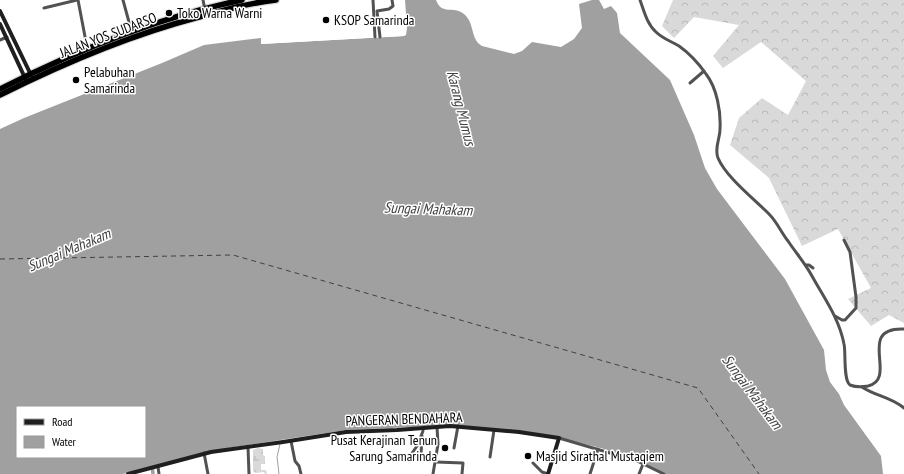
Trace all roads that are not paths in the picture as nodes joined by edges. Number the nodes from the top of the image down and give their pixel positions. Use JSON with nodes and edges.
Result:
{"nodes":[{"id":1,"x":77,"y":0,"type":"edge"},
{"id":2,"x":123,"y":0,"type":"edge"},
{"id":3,"x":202,"y":0,"type":"edge"},
{"id":4,"x":242,"y":0,"type":"edge"},
{"id":5,"x":276,"y":0,"type":"edge"},
{"id":6,"x":373,"y":0,"type":"edge"},
{"id":7,"x":392,"y":0,"type":"edge"},
{"id":8,"x":640,"y":0,"type":"edge"},
{"id":9,"x":228,"y":2,"type":"edge"},
{"id":10,"x":44,"y":8,"type":"dead end"},
{"id":11,"x":0,"y":11,"type":"edge"},
{"id":12,"x":205,"y":12,"type":"junction"},
{"id":13,"x":0,"y":24,"type":"edge"},
{"id":14,"x":2,"y":33,"type":"edge"},
{"id":15,"x":132,"y":34,"type":"junction"},
{"id":16,"x":6,"y":37,"type":"junction"},
{"id":17,"x":375,"y":37,"type":"dead end"},
{"id":18,"x":380,"y":37,"type":"dead end"},
{"id":19,"x":0,"y":40,"type":"edge"},
{"id":20,"x":89,"y":51,"type":"junction"},
{"id":21,"x":704,"y":71,"type":"junction"},
{"id":22,"x":32,"y":76,"type":"junction"},
{"id":23,"x":26,"y":79,"type":"junction"},
{"id":24,"x":690,"y":83,"type":"dead end"},
{"id":25,"x":0,"y":89,"type":"edge"},
{"id":26,"x":0,"y":95,"type":"edge"},
{"id":27,"x":844,"y":240,"type":"dead end"},
{"id":28,"x":806,"y":265,"type":"junction"},
{"id":29,"x":813,"y":268,"type":"dead end"},
{"id":30,"x":835,"y":316,"type":"junction"},
{"id":31,"x":904,"y":328,"type":"edge"},
{"id":32,"x":862,"y":386,"type":"junction"},
{"id":33,"x":904,"y":408,"type":"edge"},
{"id":34,"x":458,"y":426,"type":"junction"},
{"id":35,"x":437,"y":427,"type":"junction"},
{"id":36,"x":423,"y":430,"type":"junction"},
{"id":37,"x":494,"y":430,"type":"junction"},
{"id":38,"x":559,"y":438,"type":"junction"},
{"id":39,"x":291,"y":441,"type":"junction"},
{"id":40,"x":248,"y":447,"type":"junction"},
{"id":41,"x":454,"y":448,"type":"dead end"},
{"id":42,"x":598,"y":449,"type":"junction"},
{"id":43,"x":204,"y":453,"type":"junction"},
{"id":44,"x":421,"y":454,"type":"dead end"},
{"id":45,"x":490,"y":457,"type":"dead end"},
{"id":46,"x":408,"y":460,"type":"dead end"},
{"id":47,"x":436,"y":462,"type":"junction"},
{"id":48,"x":533,"y":463,"type":"dead end"},
{"id":49,"x":643,"y":464,"type":"junction"},
{"id":50,"x":157,"y":467,"type":"junction"},
{"id":51,"x":128,"y":474,"type":"edge"},
{"id":52,"x":159,"y":474,"type":"edge"},
{"id":53,"x":208,"y":474,"type":"edge"},
{"id":54,"x":249,"y":474,"type":"edge"},
{"id":55,"x":300,"y":474,"type":"edge"},
{"id":56,"x":433,"y":474,"type":"edge"},
{"id":57,"x":462,"y":474,"type":"edge"},
{"id":58,"x":547,"y":474,"type":"edge"},
{"id":59,"x":590,"y":474,"type":"edge"},
{"id":60,"x":639,"y":474,"type":"edge"},
{"id":61,"x":664,"y":474,"type":"edge"}],
"edges":[{"from":1,"to":10,"type":"street"},
{"from":1,"to":20,"type":"street"},
{"from":2,"to":15,"type":"street"},
{"from":3,"to":12,"type":"street"},
{"from":4,"to":9,"type":"highway","name":"JALAN YOS SUDARSO"},
{"from":5,"to":12,"type":"highway","name":"JALAN YOS SUDARSO"},
{"from":6,"to":17,"type":"street"},
{"from":7,"to":18,"type":"street"},
{"from":8,"to":21,"type":"street"},
{"from":9,"to":12,"type":"highway","name":"JALAN YOS SUDARSO"},
{"from":11,"to":22,"type":"street"},
{"from":12,"to":15,"type":"highway","name":"JALAN YOS SUDARSO"},
{"from":13,"to":14,"type":"street"},
{"from":14,"to":16,"type":"street"},
{"from":15,"to":20,"type":"highway","name":"JALAN YOS SUDARSO"},
{"from":16,"to":19,"type":"street"},
{"from":16,"to":23,"type":"street"},
{"from":20,"to":22,"type":"highway","name":"JALAN YOS SUDARSO"},
{"from":21,"to":24,"type":"street"},
{"from":21,"to":28,"type":"street"},
{"from":22,"to":23,"type":"highway","name":"JALAN YOS SUDARSO"},
{"from":23,"to":25,"type":"highway","name":"JALAN YOS SUDARSO"},
{"from":23,"to":26,"type":"highway","name":"JALAN YOS SUDARSO"},
{"from":27,"to":30,"type":"street"},
{"from":28,"to":29,"type":"street"},
{"from":28,"to":30,"type":"street"},
{"from":30,"to":32,"type":"street"},
{"from":31,"to":32,"type":"street"},
{"from":32,"to":33,"type":"street"},
{"from":34,"to":35,"type":"street","name":"PANGERAN BENDAHARA"},
{"from":34,"to":37,"type":"street","name":"PANGERAN BENDAHARA"},
{"from":34,"to":41,"type":"street"},
{"from":35,"to":36,"type":"street","name":"PANGERAN BENDAHARA"},
{"from":35,"to":47,"type":"street"},
{"from":36,"to":39,"type":"street","name":"PANGERAN BENDAHARA"},
{"from":36,"to":44,"type":"street"},
{"from":36,"to":46,"type":"street"},
{"from":37,"to":38,"type":"street","name":"PANGERAN BENDAHARA"},
{"from":37,"to":45,"type":"street"},
{"from":38,"to":42,"type":"street"},
{"from":38,"to":58,"type":"street"},
{"from":39,"to":40,"type":"street","name":"PANGERAN BENDAHARA"},
{"from":39,"to":55,"type":"street"},
{"from":40,"to":43,"type":"street","name":"PANGERAN BENDAHARA"},
{"from":40,"to":54,"type":"street"},
{"from":42,"to":49,"type":"street"},
{"from":42,"to":59,"type":"street"},
{"from":43,"to":50,"type":"street","name":"PANGERAN BENDAHARA"},
{"from":43,"to":53,"type":"street"},
{"from":47,"to":56,"type":"street"},
{"from":47,"to":57,"type":"street"},
{"from":48,"to":58,"type":"street"},
{"from":49,"to":60,"type":"street"},
{"from":49,"to":61,"type":"street"},
{"from":50,"to":51,"type":"street","name":"PANGERAN BENDAHARA"},
{"from":50,"to":52,"type":"street"}]}
